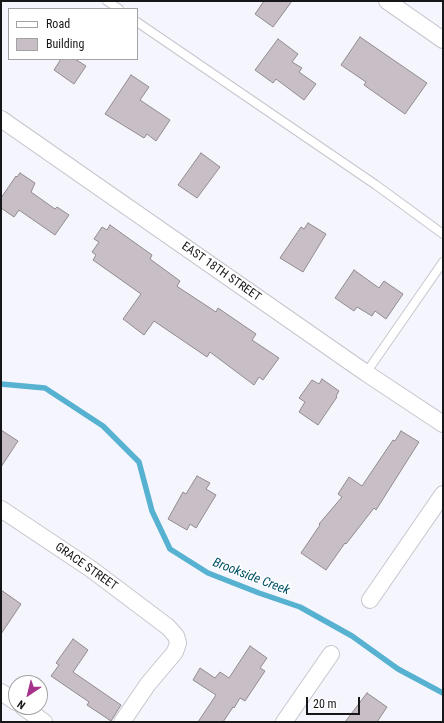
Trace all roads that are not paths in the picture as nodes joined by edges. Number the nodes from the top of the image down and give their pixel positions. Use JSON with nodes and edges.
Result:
{"nodes":[{"id":1,"x":107,"y":1,"type":"edge"},
{"id":2,"x":387,"y":1,"type":"edge"},
{"id":3,"x":118,"y":8,"type":"edge"},
{"id":4,"x":138,"y":23,"type":"edge"},
{"id":5,"x":443,"y":40,"type":"edge"},
{"id":6,"x":1,"y":119,"type":"edge"},
{"id":7,"x":443,"y":234,"type":"edge"},
{"id":8,"x":443,"y":262,"type":"edge"},
{"id":9,"x":366,"y":374,"type":"junction"},
{"id":10,"x":443,"y":424,"type":"edge"},
{"id":11,"x":443,"y":494,"type":"edge"},
{"id":12,"x":1,"y":509,"type":"edge"},
{"id":13,"x":370,"y":600,"type":"dead end"},
{"id":14,"x":332,"y":654,"type":"dead end"},
{"id":15,"x":34,"y":715,"type":"edge"},
{"id":16,"x":44,"y":722,"type":"edge"},
{"id":17,"x":122,"y":722,"type":"edge"},
{"id":18,"x":284,"y":722,"type":"edge"}],
"edges":[{"from":1,"to":3,"type":"lane"},
{"from":2,"to":5,"type":"street"},
{"from":4,"to":7,"type":"lane"},
{"from":6,"to":9,"type":"street","name":"EAST 18TH STREET"},
{"from":8,"to":9,"type":"lane"},
{"from":9,"to":10,"type":"street","name":"EAST 18TH STREET"},
{"from":11,"to":13,"type":"street"},
{"from":12,"to":17,"type":"street","name":"GRACE STREET"},
{"from":14,"to":18,"type":"street"},
{"from":15,"to":16,"type":"street"}]}
